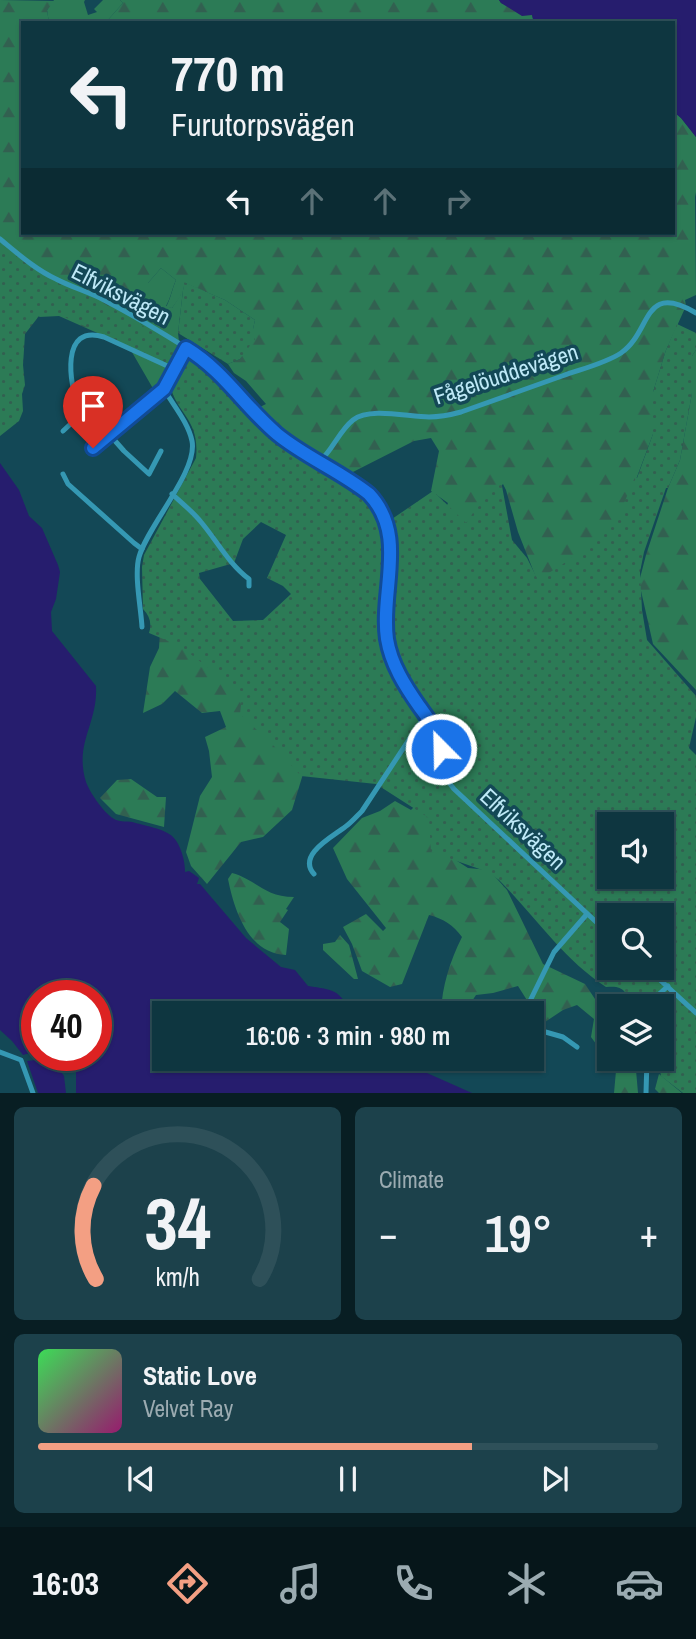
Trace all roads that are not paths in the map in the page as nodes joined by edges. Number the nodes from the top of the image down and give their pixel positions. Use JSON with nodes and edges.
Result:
{"nodes":[{"id":1,"x":0,"y":239,"type":"edge"},
{"id":2,"x":696,"y":313,"type":"edge"},
{"id":3,"x":186,"y":348,"type":"junction"},
{"id":4,"x":174,"y":369,"type":"junction"},
{"id":5,"x":164,"y":389,"type":"junction"},
{"id":6,"x":63,"y":431,"type":"dead end"},
{"id":7,"x":109,"y":434,"type":"junction"},
{"id":8,"x":93,"y":448,"type":"dead end"},
{"id":9,"x":162,"y":451,"type":"dead end"},
{"id":10,"x":319,"y":461,"type":"junction"},
{"id":11,"x":63,"y":474,"type":"dead end"},
{"id":12,"x":172,"y":495,"type":"junction"},
{"id":13,"x":142,"y":549,"type":"junction"},
{"id":14,"x":249,"y":586,"type":"dead end"},
{"id":15,"x":142,"y":627,"type":"dead end"},
{"id":16,"x":426,"y":716,"type":"junction"},
{"id":17,"x":314,"y":874,"type":"dead end"},
{"id":18,"x":587,"y":914,"type":"junction"},
{"id":19,"x":597,"y":923,"type":"edge"},
{"id":20,"x":660,"y":980,"type":"edge"},
{"id":21,"x":667,"y":986,"type":"junction"},
{"id":22,"x":659,"y":994,"type":"edge"},
{"id":23,"x":530,"y":1001,"type":"edge"},
{"id":24,"x":696,"y":1013,"type":"edge"},
{"id":25,"x":544,"y":1032,"type":"edge"},
{"id":26,"x":577,"y":1047,"type":"dead end"},
{"id":27,"x":0,"y":1052,"type":"edge"},
{"id":28,"x":647,"y":1071,"type":"edge"},
{"id":29,"x":33,"y":1093,"type":"edge"},
{"id":30,"x":646,"y":1093,"type":"edge"}],
"edges":[{"from":1,"to":3,"type":"street","name":"Elfviksvägen"},
{"from":2,"to":10,"type":"street","name":"Fågelöuddevägen"},
{"from":3,"to":4,"type":"street"},
{"from":3,"to":10,"type":"street","name":"Elfviksvägen"},
{"from":4,"to":5,"type":"street"},
{"from":4,"to":6,"type":"street"},
{"from":5,"to":7,"type":"street"},
{"from":5,"to":12,"type":"street"},
{"from":7,"to":8,"type":"street"},
{"from":7,"to":9,"type":"street"},
{"from":10,"to":16,"type":"street","name":"Elfviksvägen"},
{"from":11,"to":13,"type":"street"},
{"from":12,"to":13,"type":"street"},
{"from":12,"to":14,"type":"street"},
{"from":13,"to":15,"type":"street"},
{"from":16,"to":17,"type":"street"},
{"from":16,"to":18,"type":"street","name":"Elfviksvägen"},
{"from":18,"to":19,"type":"street","name":"Elfviksvägen"},
{"from":18,"to":23,"type":"street"},
{"from":20,"to":21,"type":"street"},
{"from":21,"to":22,"type":"street"},
{"from":21,"to":24,"type":"street"},
{"from":25,"to":26,"type":"street"},
{"from":27,"to":29,"type":"street"},
{"from":28,"to":30,"type":"street"}]}
